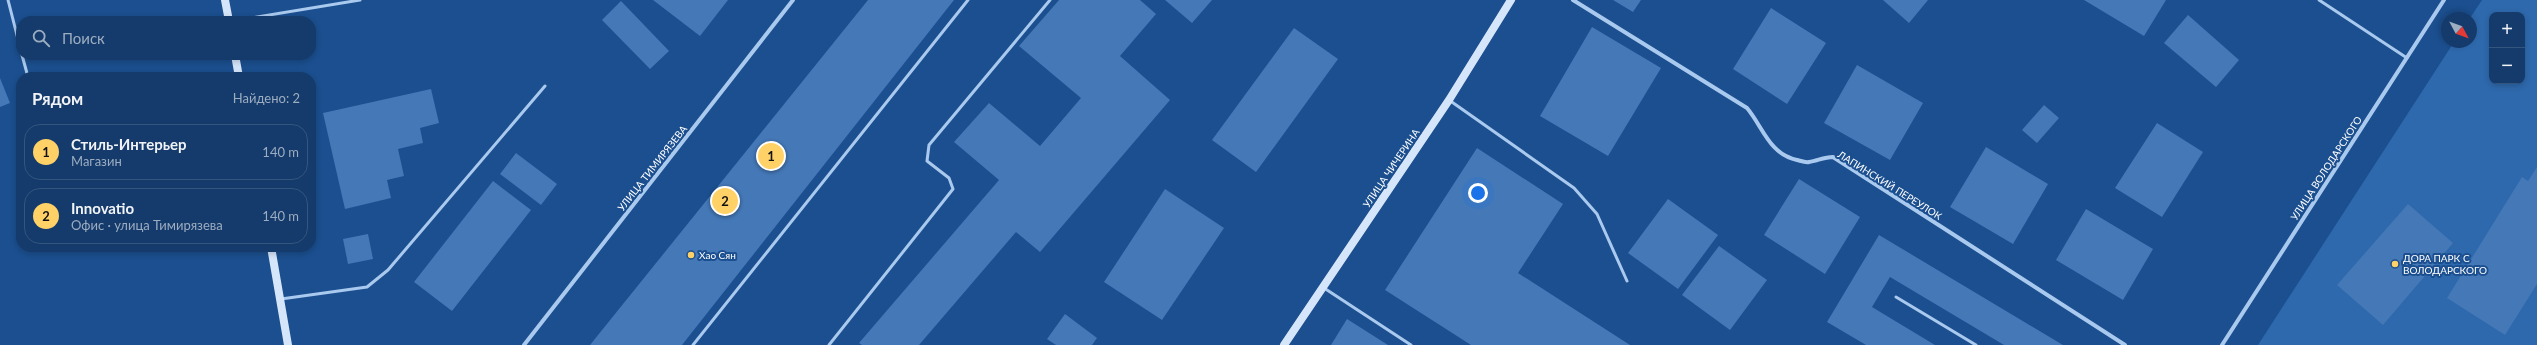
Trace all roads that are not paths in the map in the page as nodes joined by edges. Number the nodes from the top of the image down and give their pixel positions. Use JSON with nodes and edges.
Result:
{"nodes":[{"id":1,"x":8,"y":0,"type":"edge"},
{"id":2,"x":225,"y":0,"type":"edge"},
{"id":3,"x":360,"y":0,"type":"edge"},
{"id":4,"x":793,"y":0,"type":"edge"},
{"id":5,"x":968,"y":0,"type":"edge"},
{"id":6,"x":1050,"y":0,"type":"edge"},
{"id":7,"x":1511,"y":0,"type":"edge"},
{"id":8,"x":1573,"y":0,"type":"edge"},
{"id":9,"x":2319,"y":0,"type":"edge"},
{"id":10,"x":2444,"y":0,"type":"edge"},
{"id":11,"x":228,"y":16,"type":"edge"},
{"id":12,"x":263,"y":16,"type":"edge"},
{"id":13,"x":16,"y":31,"type":"edge"},
{"id":14,"x":2407,"y":58,"type":"junction"},
{"id":15,"x":23,"y":60,"type":"edge"},
{"id":16,"x":236,"y":60,"type":"edge"},
{"id":17,"x":27,"y":72,"type":"edge"},
{"id":18,"x":238,"y":72,"type":"edge"},
{"id":19,"x":545,"y":86,"type":"dead end"},
{"id":20,"x":1449,"y":100,"type":"junction"},
{"id":21,"x":272,"y":252,"type":"edge"},
{"id":22,"x":1627,"y":281,"type":"dead end"},
{"id":23,"x":1322,"y":286,"type":"junction"},
{"id":24,"x":1896,"y":297,"type":"dead end"},
{"id":25,"x":281,"y":300,"type":"junction"},
{"id":26,"x":288,"y":345,"type":"edge"},
{"id":27,"x":524,"y":345,"type":"edge"},
{"id":28,"x":693,"y":345,"type":"edge"},
{"id":29,"x":829,"y":345,"type":"edge"},
{"id":30,"x":1284,"y":345,"type":"edge"},
{"id":31,"x":1411,"y":345,"type":"edge"},
{"id":32,"x":1976,"y":345,"type":"edge"},
{"id":33,"x":2125,"y":345,"type":"edge"},
{"id":34,"x":2222,"y":345,"type":"edge"}],
"edges":[{"from":1,"to":13,"type":"lane"},
{"from":2,"to":11,"type":"main road"},
{"from":3,"to":12,"type":"lane"},
{"from":4,"to":27,"type":"street","name":"УЛИЦА ТИМИРЯЗЕВА"},
{"from":5,"to":28,"type":"lane"},
{"from":6,"to":29,"type":"lane"},
{"from":7,"to":20,"type":"main road","name":"УЛИЦА ЧИЧЕРИНА"},
{"from":8,"to":33,"type":"street","name":"ЛАПИНСКИЙ ПЕРЕУЛОК"},
{"from":9,"to":14,"type":"lane"},
{"from":10,"to":14,"type":"street","name":"УЛИЦА ВОЛОДАРСКОГО"},
{"from":14,"to":34,"type":"street","name":"УЛИЦА ВОЛОДАРСКОГО"},
{"from":15,"to":17,"type":"lane"},
{"from":16,"to":18,"type":"main road"},
{"from":19,"to":25,"type":"lane"},
{"from":20,"to":22,"type":"lane"},
{"from":20,"to":23,"type":"main road","name":"УЛИЦА ЧИЧЕРИНА"},
{"from":21,"to":25,"type":"main road"},
{"from":23,"to":30,"type":"main road","name":"УЛИЦА ЧИЧЕРИНА"},
{"from":23,"to":31,"type":"lane"},
{"from":24,"to":32,"type":"lane"},
{"from":25,"to":26,"type":"main road"}]}
